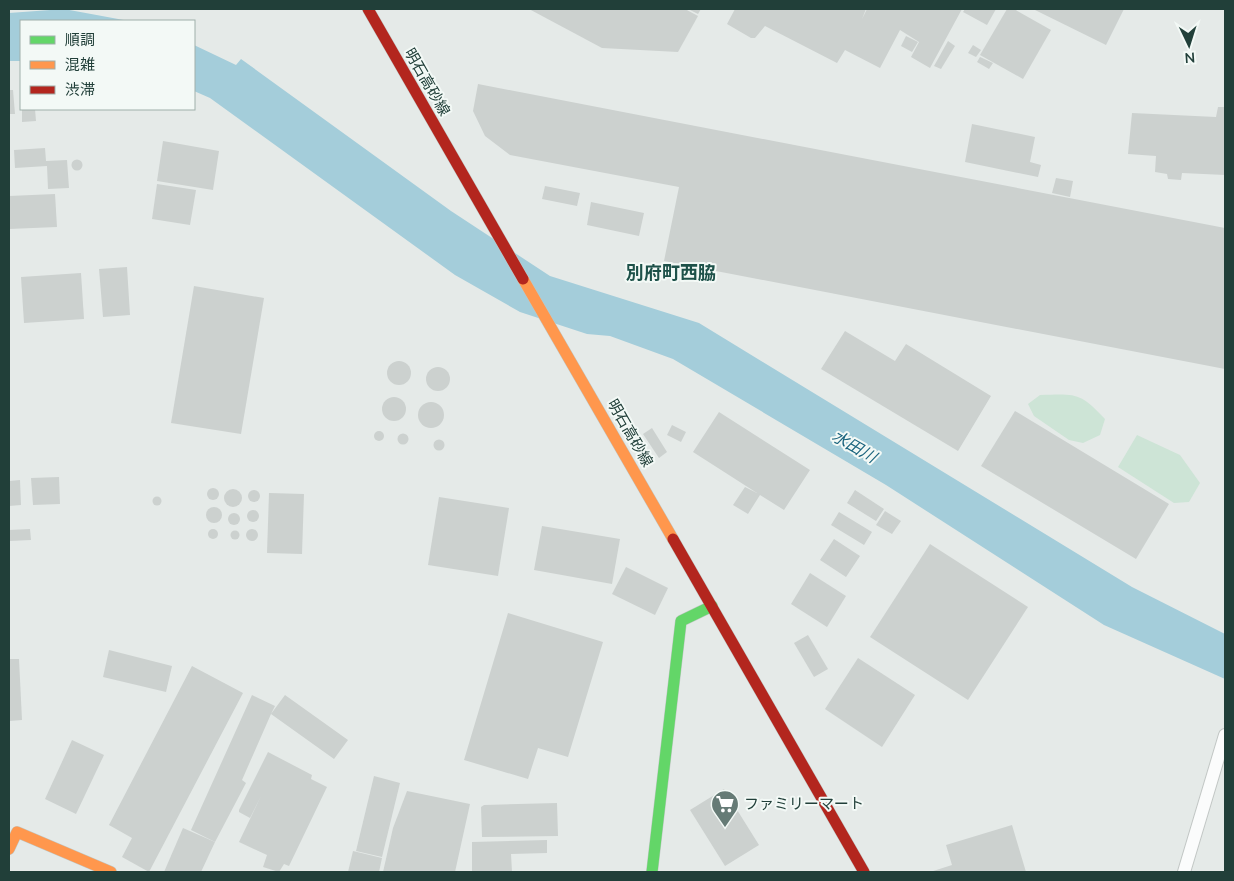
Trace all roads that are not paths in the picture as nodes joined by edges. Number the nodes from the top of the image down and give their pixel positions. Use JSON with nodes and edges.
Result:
{"nodes":[{"id":1,"x":368,"y":9,"type":"edge"},
{"id":2,"x":712,"y":606,"type":"junction"},
{"id":3,"x":1225,"y":735,"type":"edge"},
{"id":4,"x":9,"y":849,"type":"edge"},
{"id":5,"x":111,"y":872,"type":"edge"},
{"id":6,"x":652,"y":872,"type":"edge"},
{"id":7,"x":864,"y":872,"type":"edge"},
{"id":8,"x":1184,"y":872,"type":"edge"}],
"edges":[{"from":1,"to":2,"type":"main road","name":"明石高砂線"},
{"from":2,"to":6,"type":"main road"},
{"from":2,"to":7,"type":"main road","name":"明石高砂線"},
{"from":3,"to":8,"type":"lane"},
{"from":4,"to":5,"type":"main road"}]}
